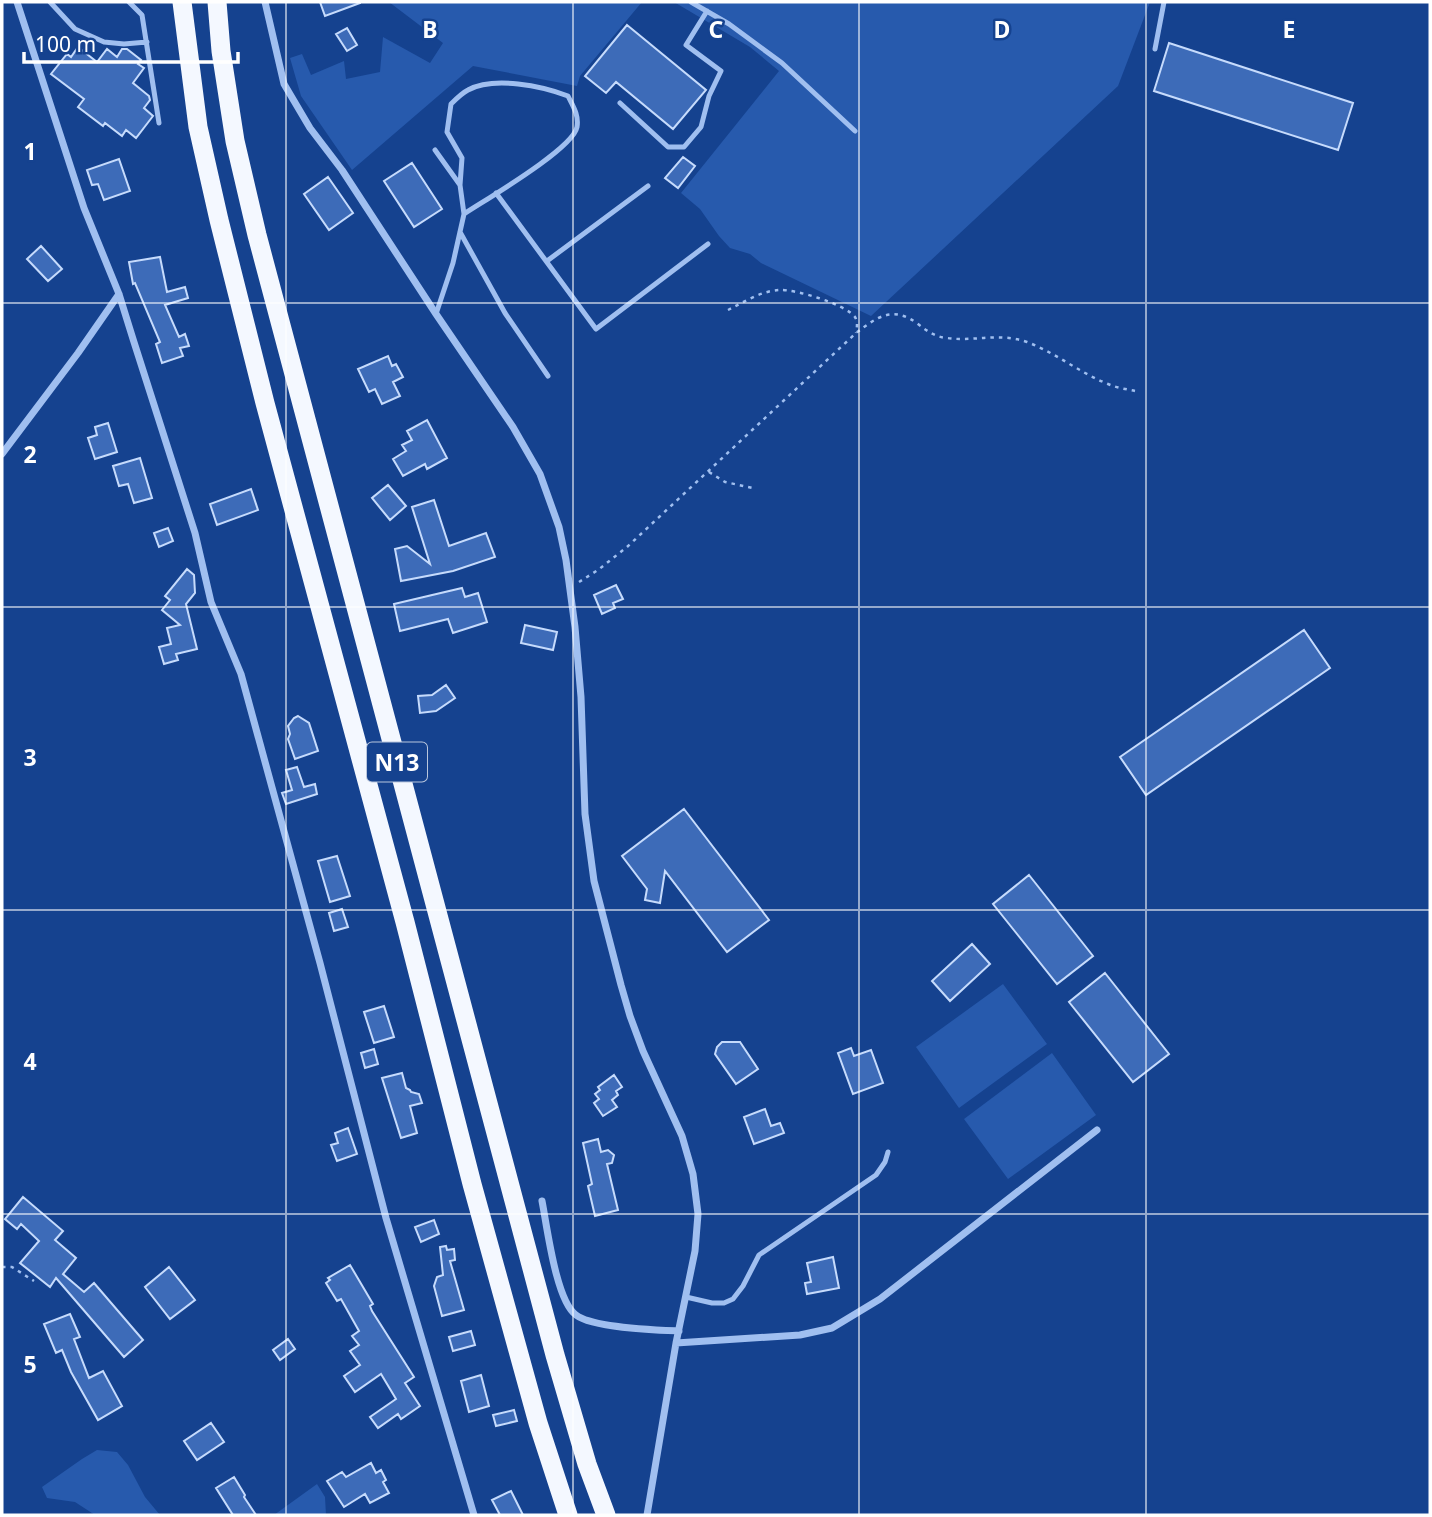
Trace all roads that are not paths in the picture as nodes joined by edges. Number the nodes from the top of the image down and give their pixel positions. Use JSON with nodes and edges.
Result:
{"nodes":[{"id":1,"x":17,"y":2,"type":"edge"},
{"id":2,"x":50,"y":2,"type":"edge"},
{"id":3,"x":129,"y":2,"type":"edge"},
{"id":4,"x":182,"y":2,"type":"edge"},
{"id":5,"x":217,"y":2,"type":"edge"},
{"id":6,"x":265,"y":2,"type":"edge"},
{"id":7,"x":691,"y":2,"type":"edge"},
{"id":8,"x":1164,"y":2,"type":"edge"},
{"id":9,"x":707,"y":11,"type":"junction"},
{"id":10,"x":147,"y":42,"type":"junction"},
{"id":11,"x":1155,"y":49,"type":"dead end"},
{"id":12,"x":620,"y":103,"type":"dead end"},
{"id":13,"x":159,"y":123,"type":"dead end"},
{"id":14,"x":855,"y":131,"type":"dead end"},
{"id":15,"x":435,"y":149,"type":"dead end"},
{"id":16,"x":460,"y":186,"type":"junction"},
{"id":17,"x":648,"y":186,"type":"dead end"},
{"id":18,"x":496,"y":193,"type":"junction"},
{"id":19,"x":464,"y":214,"type":"junction"},
{"id":20,"x":460,"y":232,"type":"junction"},
{"id":21,"x":708,"y":244,"type":"dead end"},
{"id":22,"x":547,"y":261,"type":"junction"},
{"id":23,"x":118,"y":293,"type":"junction"},
{"id":24,"x":436,"y":314,"type":"junction"},
{"id":25,"x":548,"y":376,"type":"dead end"},
{"id":26,"x":2,"y":454,"type":"edge"},
{"id":27,"x":1097,"y":1130,"type":"dead end"},
{"id":28,"x":888,"y":1152,"type":"dead end"},
{"id":29,"x":542,"y":1200,"type":"dead end"},
{"id":30,"x":685,"y":1297,"type":"junction"},
{"id":31,"x":678,"y":1331,"type":"junction"},
{"id":32,"x":676,"y":1343,"type":"junction"},
{"id":33,"x":474,"y":1515,"type":"edge"},
{"id":34,"x":568,"y":1515,"type":"edge"},
{"id":35,"x":606,"y":1515,"type":"edge"},
{"id":36,"x":648,"y":1515,"type":"edge"}],
"edges":[{"from":1,"to":23,"type":"street"},
{"from":2,"to":10,"type":"lane"},
{"from":3,"to":10,"type":"lane"},
{"from":4,"to":34,"type":"highway","number":"N13"},
{"from":5,"to":35,"type":"highway","number":"N13"},
{"from":6,"to":24,"type":"street"},
{"from":7,"to":9,"type":"lane"},
{"from":8,"to":11,"type":"lane"},
{"from":9,"to":12,"type":"lane"},
{"from":9,"to":14,"type":"lane"},
{"from":10,"to":13,"type":"lane"},
{"from":15,"to":16,"type":"lane"},
{"from":16,"to":18,"type":"lane"},
{"from":16,"to":19,"type":"lane"},
{"from":17,"to":22,"type":"lane"},
{"from":18,"to":19,"type":"lane"},
{"from":18,"to":22,"type":"lane"},
{"from":19,"to":20,"type":"lane"},
{"from":20,"to":24,"type":"lane"},
{"from":20,"to":25,"type":"lane"},
{"from":21,"to":22,"type":"lane"},
{"from":23,"to":26,"type":"street"},
{"from":23,"to":33,"type":"street"},
{"from":24,"to":30,"type":"street"},
{"from":27,"to":32,"type":"street"},
{"from":28,"to":30,"type":"lane"},
{"from":29,"to":31,"type":"street"},
{"from":30,"to":31,"type":"street"},
{"from":31,"to":32,"type":"street"},
{"from":32,"to":36,"type":"street"}]}
